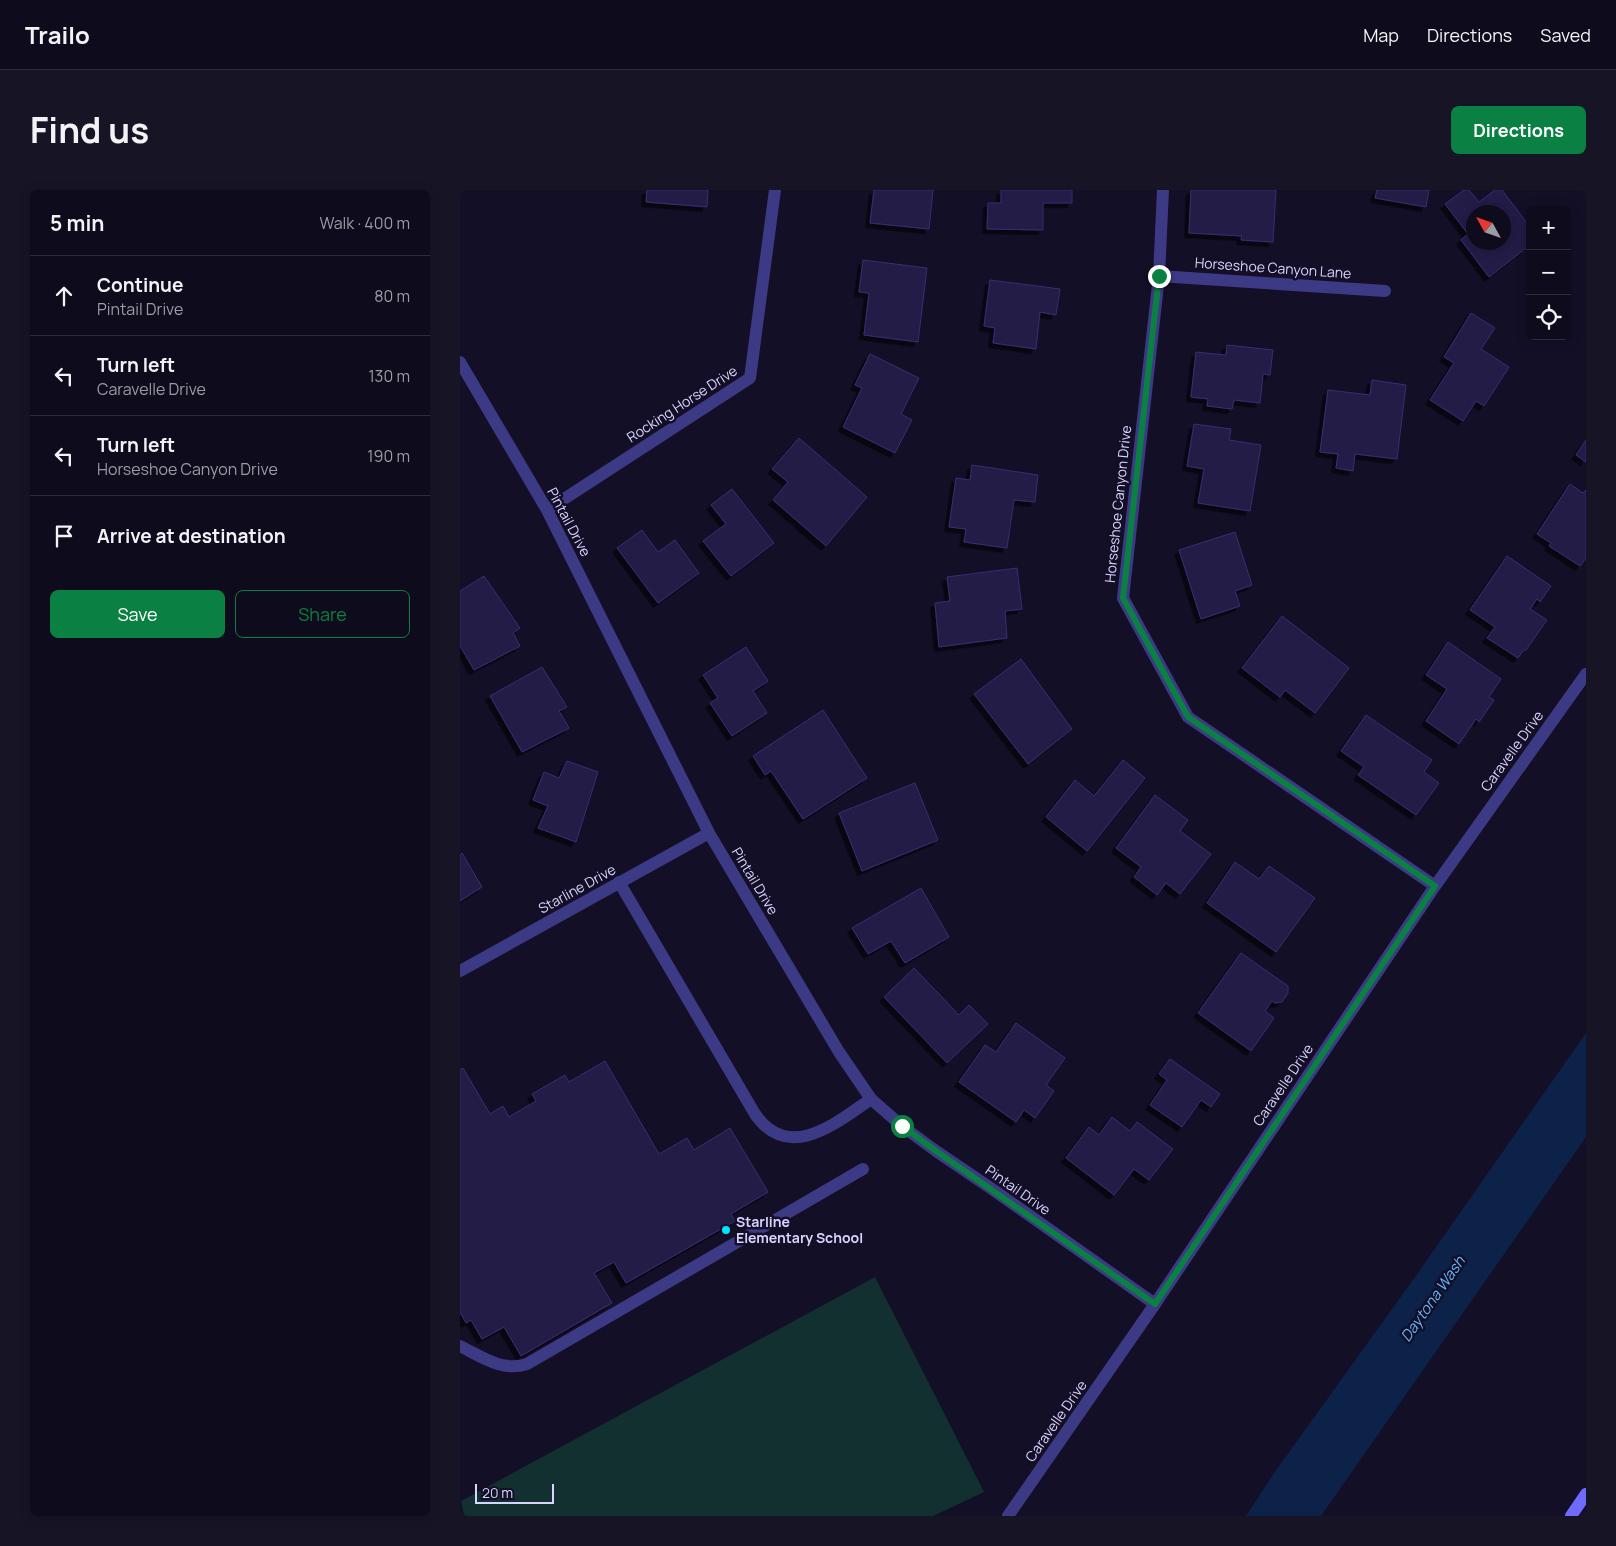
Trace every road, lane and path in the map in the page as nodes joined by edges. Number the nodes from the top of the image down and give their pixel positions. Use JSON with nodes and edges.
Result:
{"nodes":[{"id":1,"x":775,"y":190,"type":"edge"},
{"id":2,"x":1163,"y":190,"type":"edge"},
{"id":3,"x":1159,"y":276,"type":"junction"},
{"id":4,"x":1385,"y":291,"type":"dead end"},
{"id":5,"x":460,"y":362,"type":"edge"},
{"id":6,"x":547,"y":510,"type":"junction"},
{"id":7,"x":1586,"y":674,"type":"edge"},
{"id":8,"x":709,"y":832,"type":"junction"},
{"id":9,"x":619,"y":882,"type":"junction"},
{"id":10,"x":1435,"y":886,"type":"junction"},
{"id":11,"x":460,"y":971,"type":"edge"},
{"id":12,"x":871,"y":1099,"type":"junction"},
{"id":13,"x":863,"y":1169,"type":"dead end"},
{"id":14,"x":1155,"y":1304,"type":"junction"},
{"id":15,"x":460,"y":1346,"type":"edge"},
{"id":16,"x":1586,"y":1494,"type":"edge"},
{"id":17,"x":1008,"y":1516,"type":"edge"},
{"id":18,"x":1571,"y":1516,"type":"edge"}],
"edges":[{"from":1,"to":6,"type":"street","name":"Rocking Horse Drive"},
{"from":2,"to":3,"type":"street","name":"Horseshoe Canyon Drive"},
{"from":3,"to":4,"type":"street","name":"Horseshoe Canyon Lane"},
{"from":3,"to":10,"type":"street","name":"Horseshoe Canyon Drive"},
{"from":5,"to":6,"type":"street","name":"Pintail Drive"},
{"from":6,"to":8,"type":"street","name":"Pintail Drive"},
{"from":7,"to":10,"type":"street","name":"Caravelle Drive"},
{"from":8,"to":9,"type":"street","name":"Starline Drive"},
{"from":8,"to":12,"type":"street","name":"Pintail Drive"},
{"from":9,"to":11,"type":"street","name":"Starline Drive"},
{"from":9,"to":12,"type":"street"},
{"from":10,"to":14,"type":"street","name":"Caravelle Drive"},
{"from":12,"to":14,"type":"street","name":"Pintail Drive"},
{"from":13,"to":15,"type":"street"},
{"from":14,"to":17,"type":"street","name":"Caravelle Drive"},
{"from":16,"to":18,"type":"street"}]}
